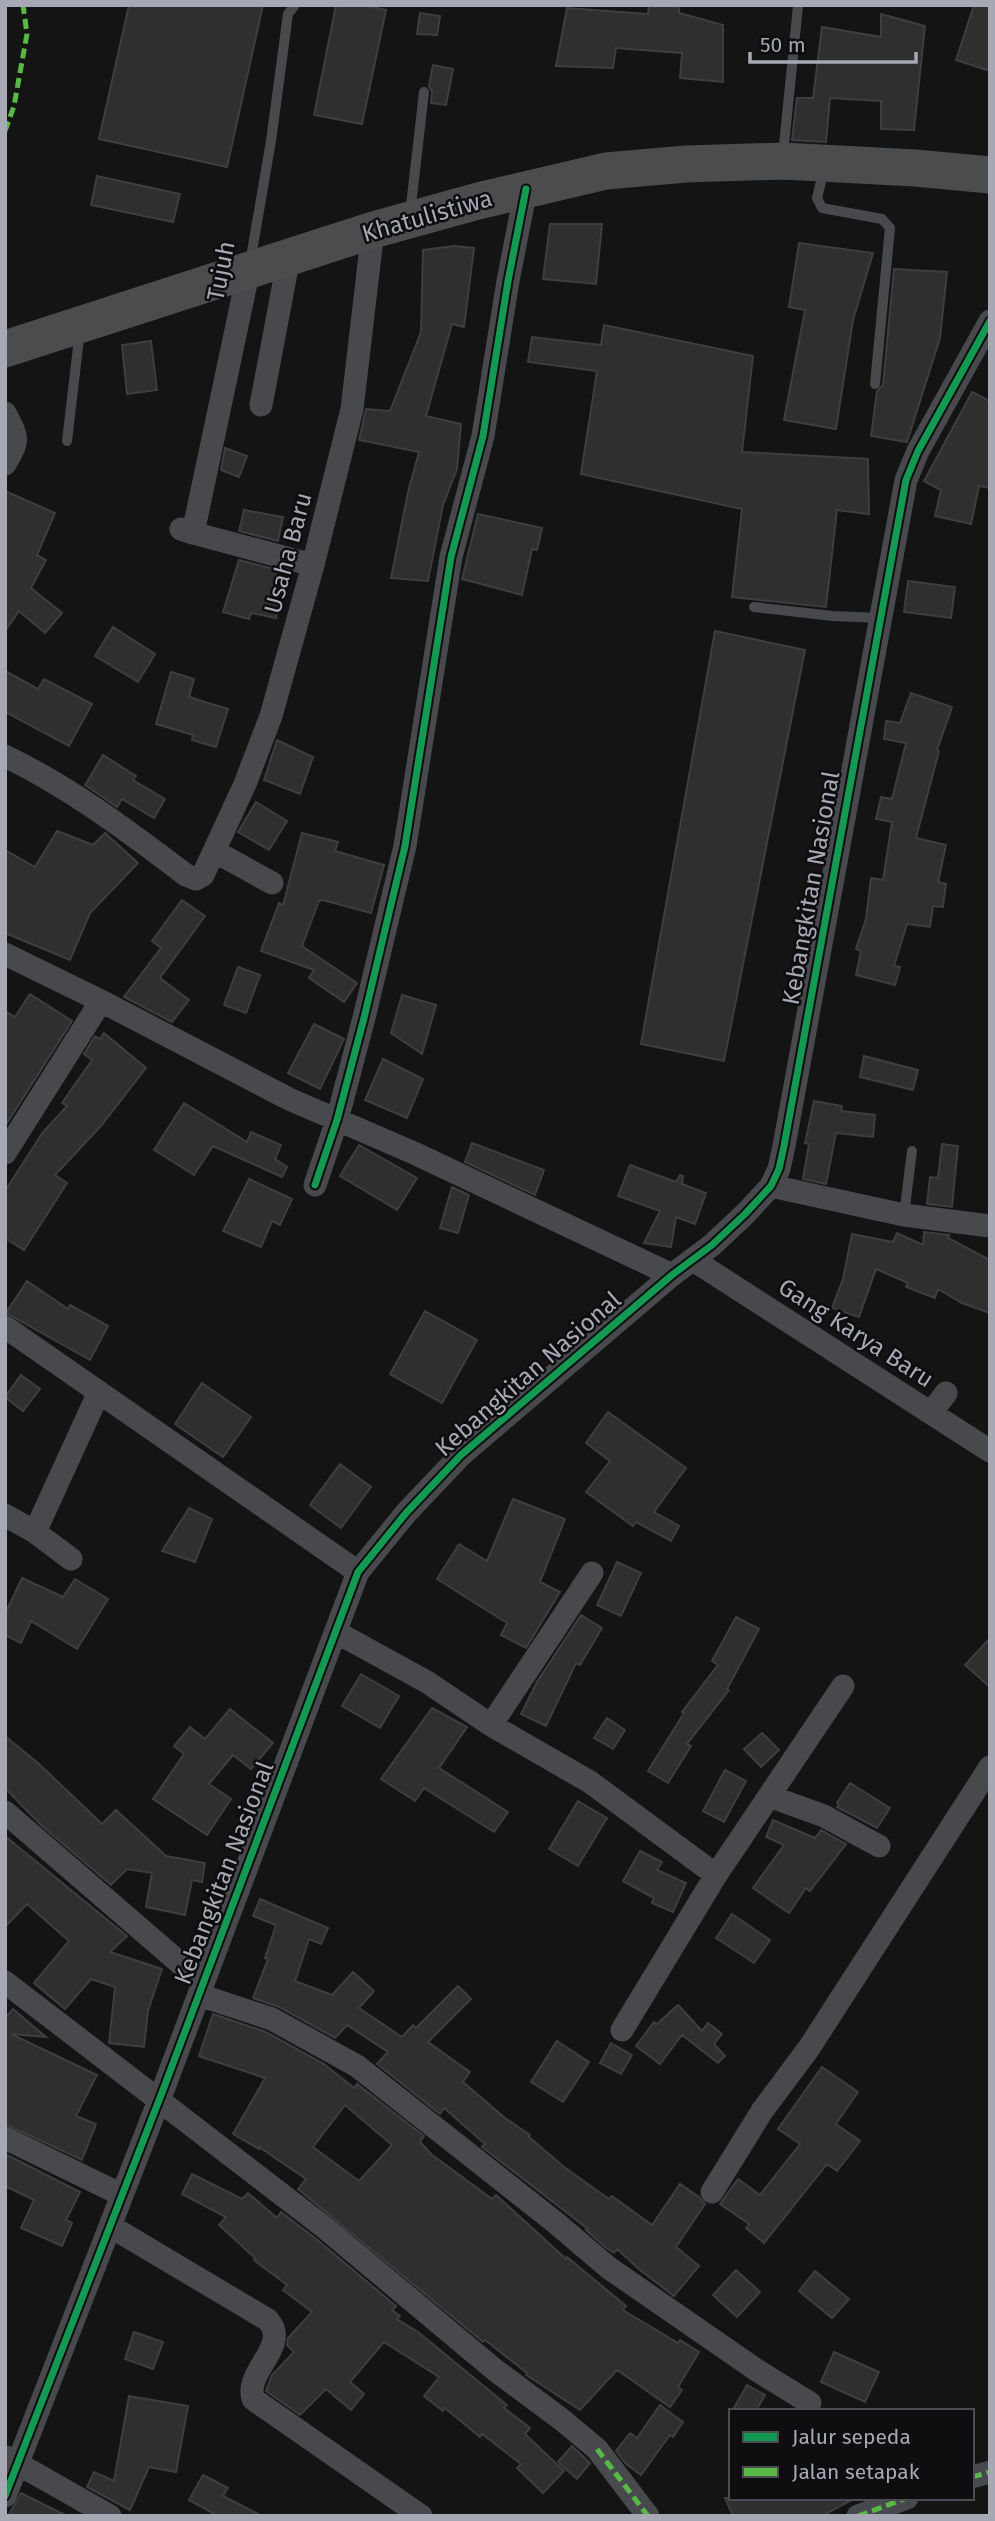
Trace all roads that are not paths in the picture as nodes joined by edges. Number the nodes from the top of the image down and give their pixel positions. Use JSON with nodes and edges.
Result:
{"nodes":[{"id":1,"x":295,"y":5,"type":"edge"},
{"id":2,"x":798,"y":6,"type":"edge"},
{"id":3,"x":424,"y":92,"type":"dead end"},
{"id":4,"x":783,"y":161,"type":"junction"},
{"id":5,"x":825,"y":163,"type":"junction"},
{"id":6,"x":990,"y":175,"type":"edge"},
{"id":7,"x":526,"y":189,"type":"junction"},
{"id":8,"x":409,"y":220,"type":"junction"},
{"id":9,"x":373,"y":230,"type":"junction"},
{"id":10,"x":289,"y":257,"type":"junction"},
{"id":11,"x":249,"y":269,"type":"junction"},
{"id":12,"x":990,"y":321,"type":"edge"},
{"id":13,"x":81,"y":324,"type":"junction"},
{"id":14,"x":5,"y":349,"type":"edge"},
{"id":15,"x":875,"y":384,"type":"dead end"},
{"id":16,"x":261,"y":405,"type":"dead end"},
{"id":17,"x":5,"y":413,"type":"edge"},
{"id":18,"x":67,"y":442,"type":"dead end"},
{"id":19,"x":5,"y":464,"type":"edge"},
{"id":20,"x":313,"y":565,"type":"junction"},
{"id":21,"x":754,"y":607,"type":"dead end"},
{"id":22,"x":879,"y":618,"type":"junction"},
{"id":23,"x":5,"y":756,"type":"edge"},
{"id":24,"x":214,"y":851,"type":"junction"},
{"id":25,"x":272,"y":883,"type":"dead end"},
{"id":26,"x":5,"y":954,"type":"edge"},
{"id":27,"x":101,"y":1001,"type":"junction"},
{"id":28,"x":337,"y":1120,"type":"junction"},
{"id":29,"x":912,"y":1151,"type":"dead end"},
{"id":30,"x":5,"y":1153,"type":"edge"},
{"id":31,"x":315,"y":1185,"type":"dead end"},
{"id":32,"x":771,"y":1186,"type":"junction"},
{"id":33,"x":904,"y":1215,"type":"junction"},
{"id":34,"x":990,"y":1226,"type":"edge"},
{"id":35,"x":693,"y":1260,"type":"junction"},
{"id":36,"x":673,"y":1275,"type":"junction"},
{"id":37,"x":5,"y":1326,"type":"edge"},
{"id":38,"x":99,"y":1392,"type":"junction"},
{"id":39,"x":946,"y":1393,"type":"dead end"},
{"id":40,"x":931,"y":1413,"type":"junction"},
{"id":41,"x":990,"y":1451,"type":"edge"},
{"id":42,"x":5,"y":1515,"type":"edge"},
{"id":43,"x":35,"y":1532,"type":"junction"},
{"id":44,"x":71,"y":1559,"type":"dead end"},
{"id":45,"x":358,"y":1572,"type":"junction"},
{"id":46,"x":592,"y":1573,"type":"dead end"},
{"id":47,"x":336,"y":1632,"type":"junction"},
{"id":48,"x":843,"y":1686,"type":"dead end"},
{"id":49,"x":491,"y":1724,"type":"junction"},
{"id":50,"x":990,"y":1768,"type":"edge"},
{"id":51,"x":769,"y":1796,"type":"junction"},
{"id":52,"x":5,"y":1812,"type":"edge"},
{"id":53,"x":879,"y":1846,"type":"dead end"},
{"id":54,"x":716,"y":1875,"type":"junction"},
{"id":55,"x":5,"y":1982,"type":"edge"},
{"id":56,"x":201,"y":1989,"type":"junction"},
{"id":57,"x":622,"y":2030,"type":"dead end"},
{"id":58,"x":159,"y":2100,"type":"junction"},
{"id":59,"x":5,"y":2138,"type":"edge"},
{"id":60,"x":712,"y":2192,"type":"dead end"},
{"id":61,"x":122,"y":2195,"type":"junction"},
{"id":62,"x":110,"y":2226,"type":"junction"},
{"id":63,"x":810,"y":2403,"type":"dead end"},
{"id":64,"x":12,"y":2460,"type":"edge"},
{"id":65,"x":5,"y":2496,"type":"edge"},
{"id":66,"x":901,"y":2500,"type":"edge"},
{"id":67,"x":110,"y":2516,"type":"edge"},
{"id":68,"x":421,"y":2516,"type":"edge"},
{"id":69,"x":648,"y":2516,"type":"edge"},
{"id":70,"x":858,"y":2516,"type":"edge"}],
"edges":[{"from":1,"to":11,"type":"lane","name":"Tujuh"},
{"from":2,"to":4,"type":"lane"},
{"from":3,"to":8,"type":"lane"},
{"from":4,"to":5,"type":"highway","name":"Khatulistiwa"},
{"from":4,"to":7,"type":"highway","name":"Khatulistiwa"},
{"from":5,"to":6,"type":"highway","name":"Khatulistiwa"},
{"from":5,"to":15,"type":"lane"},
{"from":7,"to":8,"type":"highway","name":"Khatulistiwa"},
{"from":7,"to":28,"type":"street"},
{"from":8,"to":9,"type":"highway","name":"Khatulistiwa"},
{"from":9,"to":10,"type":"highway","name":"Khatulistiwa"},
{"from":9,"to":20,"type":"street","name":"Usaha Baru"},
{"from":10,"to":11,"type":"highway","name":"Khatulistiwa"},
{"from":10,"to":16,"type":"street"},
{"from":11,"to":13,"type":"highway","name":"Khatulistiwa"},
{"from":11,"to":20,"type":"street","name":"Tujuh"},
{"from":12,"to":22,"type":"street","name":"Kebangkitan Nasional"},
{"from":13,"to":14,"type":"highway","name":"Khatulistiwa"},
{"from":13,"to":18,"type":"lane"},
{"from":17,"to":19,"type":"street"},
{"from":20,"to":24,"type":"street","name":"Usaha Baru"},
{"from":21,"to":22,"type":"lane"},
{"from":22,"to":32,"type":"street","name":"Kebangkitan Nasional"},
{"from":23,"to":24,"type":"street","name":"Usaha Baru"},
{"from":24,"to":25,"type":"street"},
{"from":26,"to":27,"type":"street"},
{"from":27,"to":28,"type":"street"},
{"from":27,"to":30,"type":"street"},
{"from":28,"to":31,"type":"street"},
{"from":28,"to":36,"type":"street"},
{"from":29,"to":33,"type":"lane"},
{"from":32,"to":33,"type":"street"},
{"from":32,"to":35,"type":"street","name":"Kebangkitan Nasional"},
{"from":33,"to":34,"type":"street"},
{"from":35,"to":36,"type":"street","name":"Kebangkitan Nasional"},
{"from":35,"to":40,"type":"street","name":"Gang Karya Baru"},
{"from":36,"to":45,"type":"street","name":"Kebangkitan Nasional"},
{"from":37,"to":38,"type":"street"},
{"from":38,"to":43,"type":"street"},
{"from":38,"to":45,"type":"street"},
{"from":39,"to":40,"type":"street"},
{"from":40,"to":41,"type":"street","name":"Gang Karya Baru"},
{"from":42,"to":43,"type":"street"},
{"from":43,"to":44,"type":"street"},
{"from":45,"to":47,"type":"street","name":"Kebangkitan Nasional"},
{"from":46,"to":49,"type":"street"},
{"from":47,"to":49,"type":"street"},
{"from":47,"to":56,"type":"street","name":"Kebangkitan Nasional"},
{"from":48,"to":51,"type":"street"},
{"from":49,"to":54,"type":"street"},
{"from":50,"to":60,"type":"street"},
{"from":51,"to":53,"type":"street"},
{"from":51,"to":54,"type":"street"},
{"from":52,"to":56,"type":"street"},
{"from":54,"to":57,"type":"street"},
{"from":55,"to":58,"type":"street"},
{"from":56,"to":58,"type":"street","name":"Kebangkitan Nasional"},
{"from":56,"to":63,"type":"street"},
{"from":58,"to":61,"type":"street","name":"Kebangkitan Nasional"},
{"from":58,"to":69,"type":"street"},
{"from":59,"to":61,"type":"street"},
{"from":61,"to":62,"type":"street","name":"Kebangkitan Nasional"},
{"from":62,"to":64,"type":"street","name":"Kebangkitan Nasional"},
{"from":62,"to":68,"type":"street"},
{"from":64,"to":65,"type":"street","name":"Kebangkitan Nasional"},
{"from":64,"to":67,"type":"street"},
{"from":66,"to":70,"type":"street"}]}
